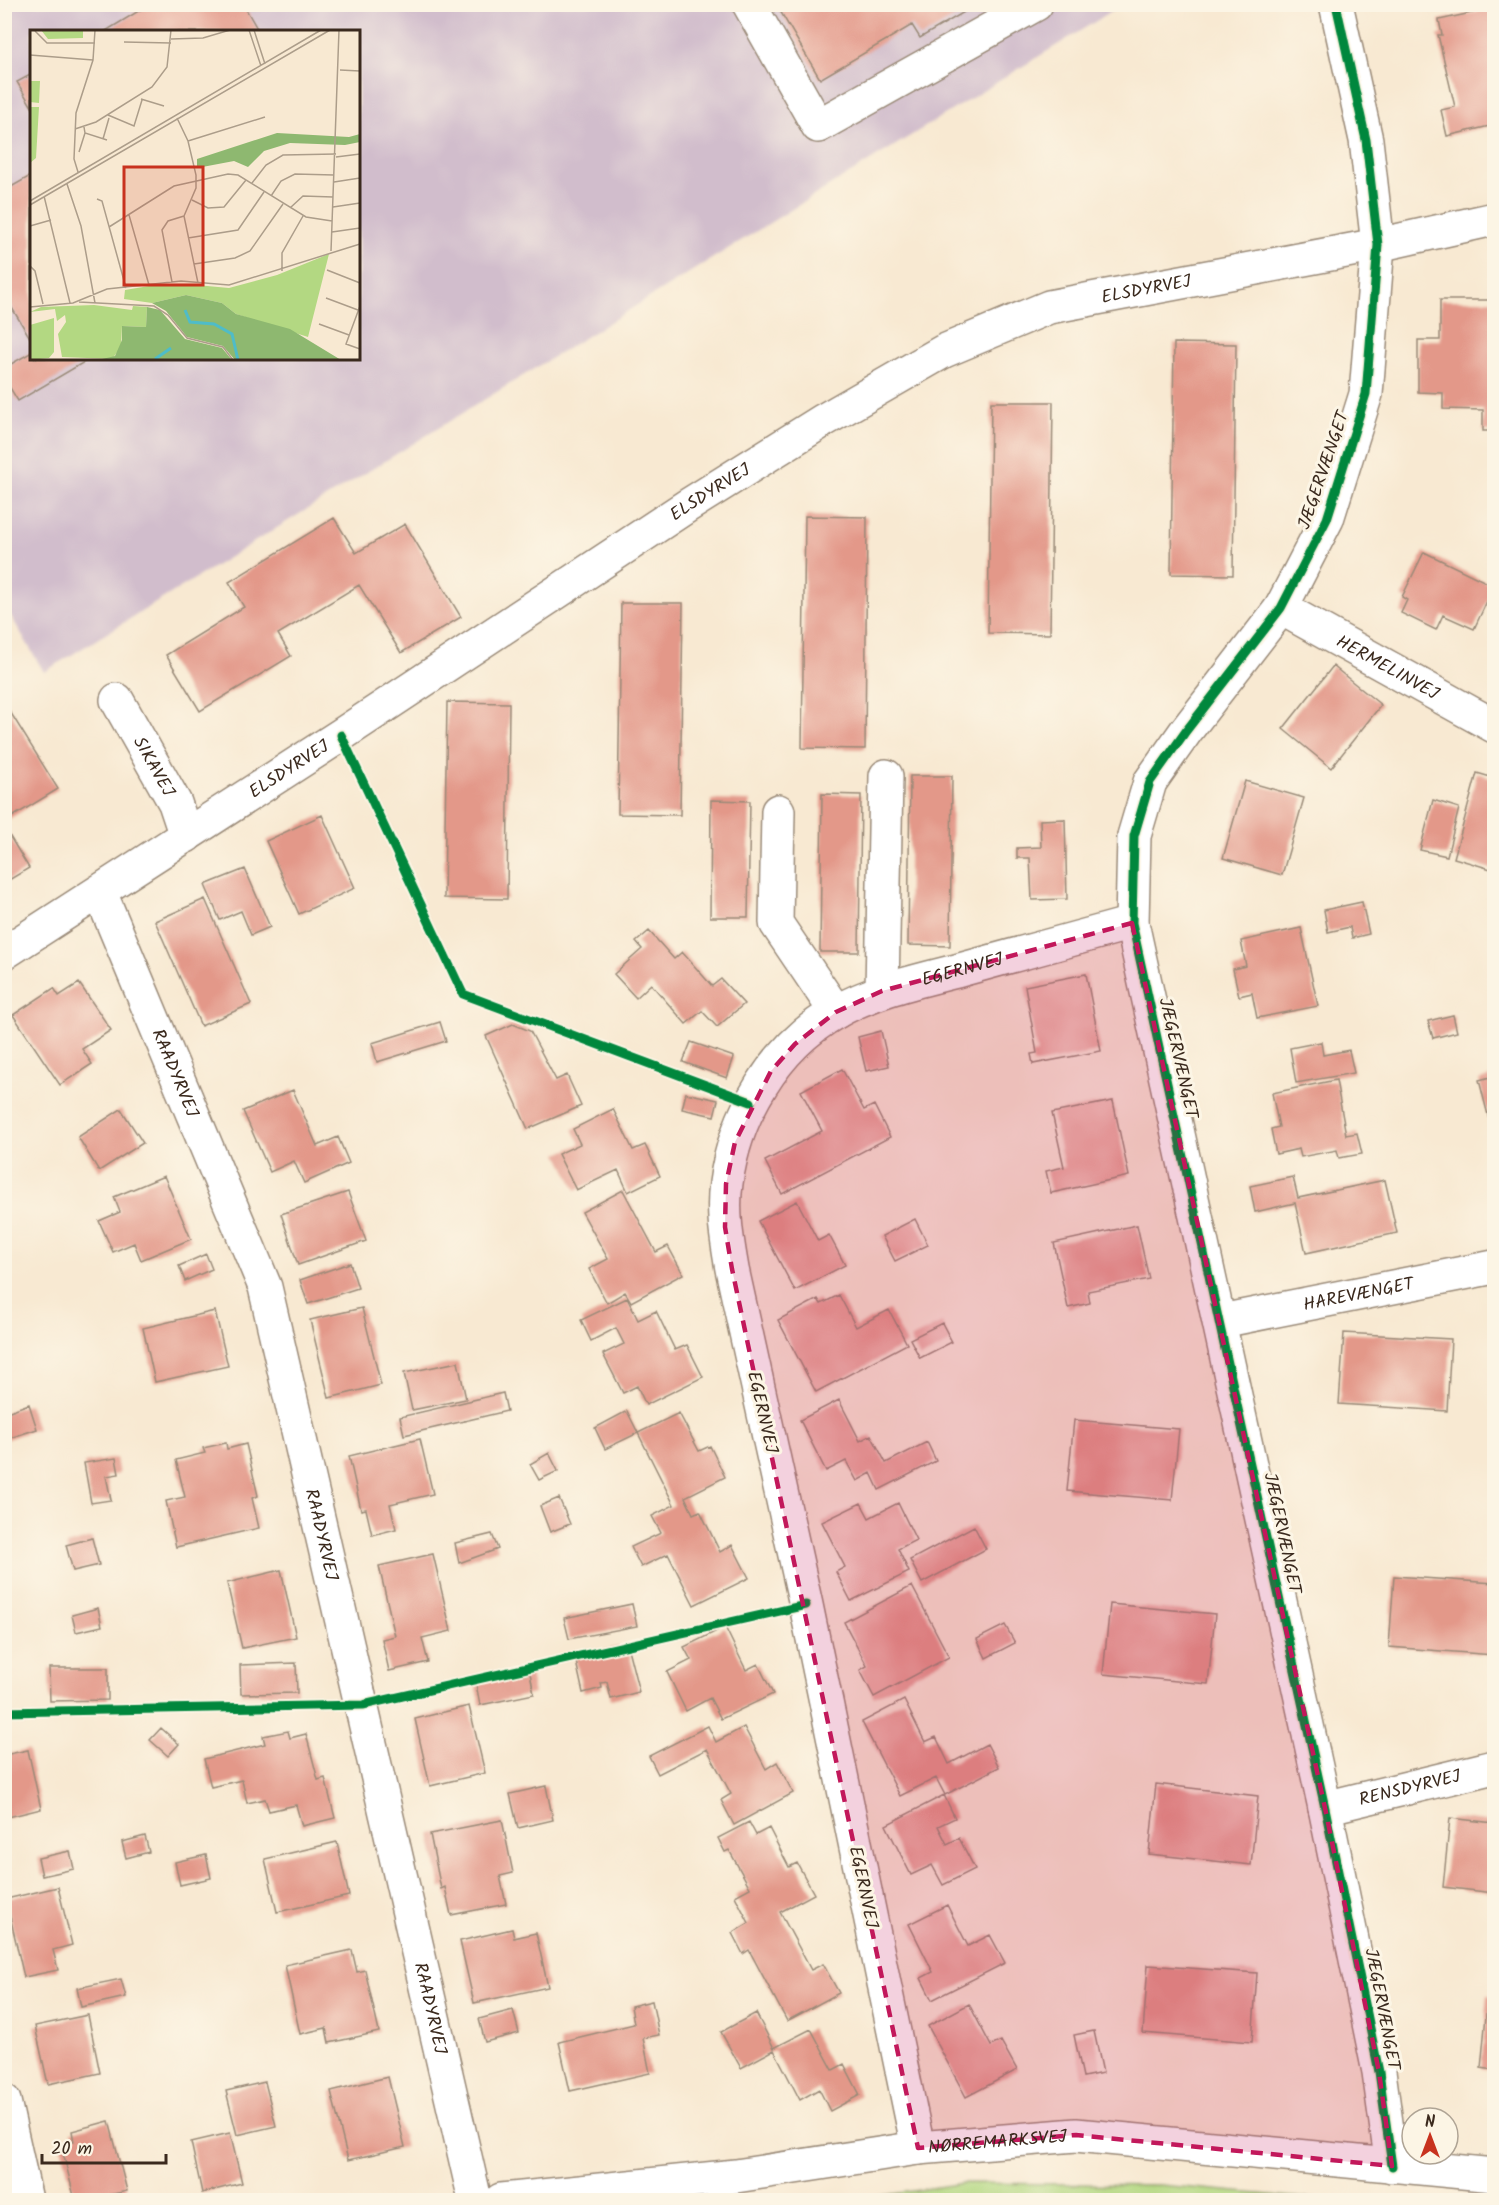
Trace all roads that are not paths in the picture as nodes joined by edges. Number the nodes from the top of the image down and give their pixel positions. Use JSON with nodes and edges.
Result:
{"nodes":[{"id":1,"x":749,"y":4,"type":"edge"},
{"id":2,"x":1036,"y":4,"type":"edge"},
{"id":3,"x":1336,"y":4,"type":"edge"},
{"id":4,"x":1494,"y":219,"type":"edge"},
{"id":5,"x":1378,"y":245,"type":"junction"},
{"id":6,"x":1281,"y":608,"type":"junction"},
{"id":7,"x":117,"y":700,"type":"dead end"},
{"id":8,"x":1494,"y":726,"type":"edge"},
{"id":9,"x":886,"y":776,"type":"dead end"},
{"id":10,"x":778,"y":812,"type":"dead end"},
{"id":11,"x":186,"y":836,"type":"junction"},
{"id":12,"x":100,"y":892,"type":"junction"},
{"id":13,"x":1132,"y":923,"type":"junction"},
{"id":14,"x":4,"y":953,"type":"edge"},
{"id":15,"x":882,"y":991,"type":"junction"},
{"id":16,"x":837,"y":1012,"type":"junction"},
{"id":17,"x":1494,"y":1267,"type":"edge"},
{"id":18,"x":1221,"y":1322,"type":"junction"},
{"id":19,"x":1494,"y":1767,"type":"edge"},
{"id":20,"x":1325,"y":1808,"type":"junction"},
{"id":21,"x":4,"y":2101,"type":"edge"},
{"id":22,"x":918,"y":2148,"type":"junction"},
{"id":23,"x":1392,"y":2166,"type":"junction"},
{"id":24,"x":1494,"y":2175,"type":"edge"},
{"id":25,"x":26,"y":2200,"type":"edge"},
{"id":26,"x":476,"y":2200,"type":"edge"},
{"id":27,"x":501,"y":2200,"type":"edge"}],
"edges":[{"from":1,"to":2,"type":"street"},
{"from":3,"to":5,"type":"street","name":"JÆGERVÆNGET"},
{"from":4,"to":5,"type":"street","name":"ELSDYRVEJ"},
{"from":5,"to":6,"type":"street","name":"JÆGERVÆNGET"},
{"from":5,"to":11,"type":"street","name":"ELSDYRVEJ"},
{"from":6,"to":8,"type":"street","name":"HERMELINVEJ"},
{"from":6,"to":13,"type":"street","name":"JÆGERVÆNGET"},
{"from":7,"to":11,"type":"street","name":"SIKAVEJ"},
{"from":9,"to":15,"type":"street"},
{"from":10,"to":16,"type":"street"},
{"from":11,"to":12,"type":"street","name":"ELSDYRVEJ"},
{"from":12,"to":14,"type":"street","name":"ELSDYRVEJ"},
{"from":12,"to":26,"type":"street","name":"RAADYRVEJ"},
{"from":13,"to":15,"type":"street","name":"EGERNVEJ"},
{"from":13,"to":18,"type":"street","name":"JÆGERVÆNGET"},
{"from":15,"to":16,"type":"street","name":"EGERNVEJ"},
{"from":16,"to":22,"type":"street","name":"EGERNVEJ"},
{"from":17,"to":18,"type":"street","name":"HAREVÆNGET"},
{"from":18,"to":20,"type":"street","name":"JÆGERVÆNGET"},
{"from":19,"to":20,"type":"street","name":"RENSDYRVEJ"},
{"from":20,"to":23,"type":"street","name":"JÆGERVÆNGET"},
{"from":21,"to":25,"type":"street"},
{"from":22,"to":23,"type":"street","name":"NØRREMARKSVEJ"},
{"from":22,"to":27,"type":"street","name":"NØRREMARKSVEJ"},
{"from":23,"to":24,"type":"street","name":"NØRREMARKSVEJ"}]}
